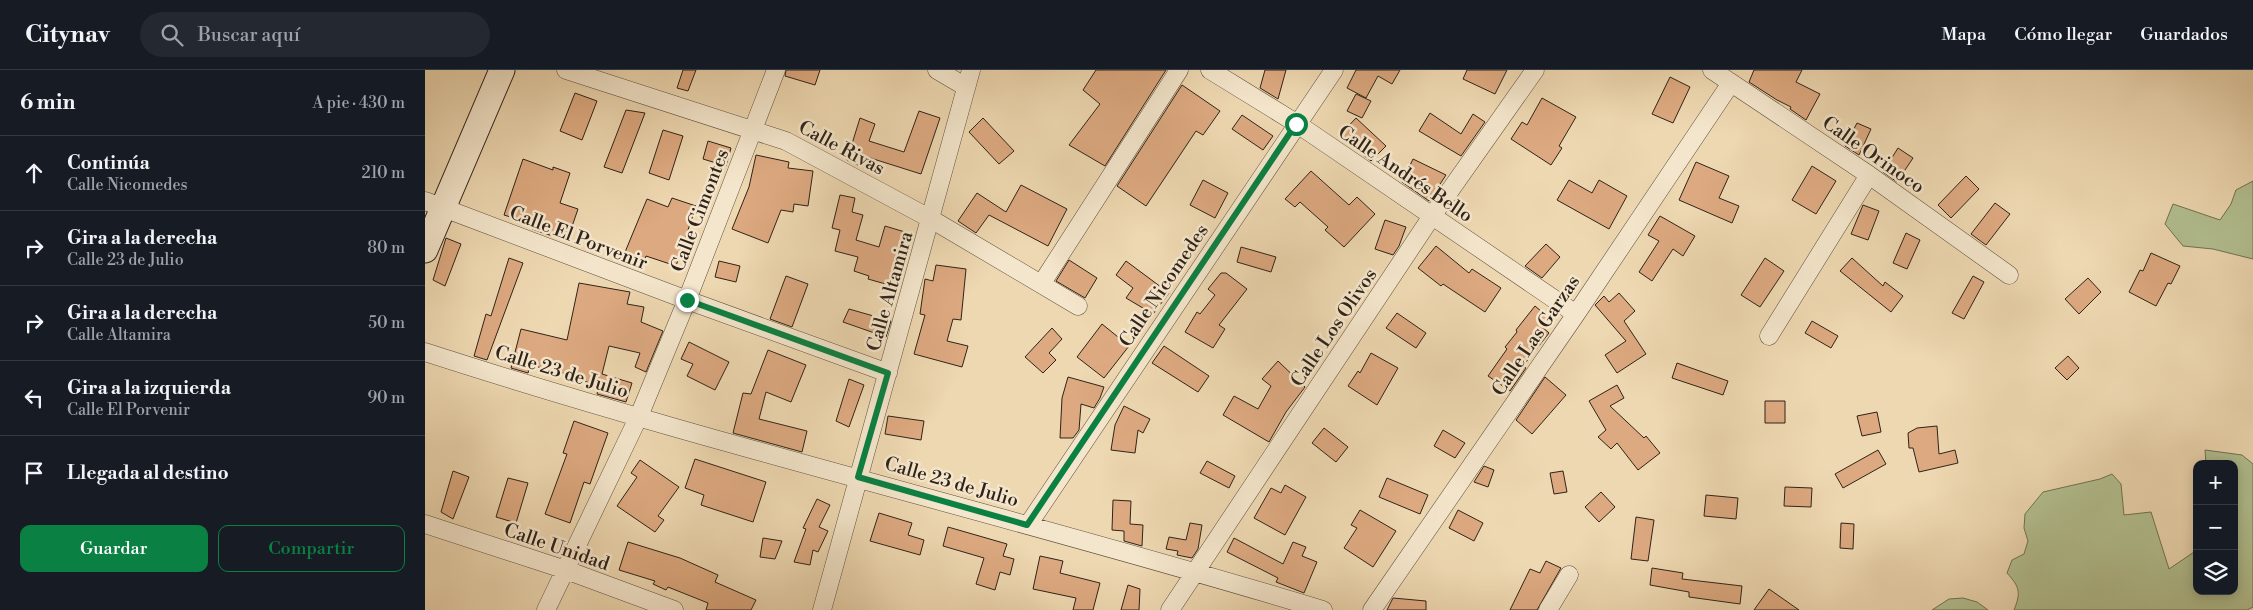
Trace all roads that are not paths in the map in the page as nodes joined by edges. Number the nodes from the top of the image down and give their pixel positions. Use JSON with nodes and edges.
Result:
{"nodes":[{"id":1,"x":502,"y":70,"type":"edge"},
{"id":2,"x":566,"y":70,"type":"edge"},
{"id":3,"x":776,"y":70,"type":"edge"},
{"id":4,"x":937,"y":70,"type":"edge"},
{"id":5,"x":971,"y":70,"type":"edge"},
{"id":6,"x":1179,"y":70,"type":"edge"},
{"id":7,"x":1210,"y":70,"type":"edge"},
{"id":8,"x":1334,"y":70,"type":"edge"},
{"id":9,"x":1535,"y":70,"type":"edge"},
{"id":10,"x":1712,"y":70,"type":"edge"},
{"id":11,"x":1731,"y":83,"type":"junction"},
{"id":12,"x":966,"y":87,"type":"junction"},
{"id":13,"x":1296,"y":124,"type":"junction"},
{"id":14,"x":752,"y":129,"type":"junction"},
{"id":15,"x":1869,"y":175,"type":"junction"},
{"id":16,"x":433,"y":204,"type":"edge"},
{"id":17,"x":1432,"y":216,"type":"junction"},
{"id":18,"x":931,"y":219,"type":"junction"},
{"id":19,"x":425,"y":250,"type":"edge"},
{"id":20,"x":2009,"y":275,"type":"dead end"},
{"id":21,"x":1042,"y":283,"type":"junction"},
{"id":22,"x":687,"y":300,"type":"junction"},
{"id":23,"x":1078,"y":306,"type":"dead end"},
{"id":24,"x":1576,"y":314,"type":"junction"},
{"id":25,"x":1769,"y":336,"type":"dead end"},
{"id":26,"x":425,"y":352,"type":"edge"},
{"id":27,"x":888,"y":373,"type":"junction"},
{"id":28,"x":639,"y":416,"type":"junction"},
{"id":29,"x":858,"y":477,"type":"junction"},
{"id":30,"x":425,"y":524,"type":"edge"},
{"id":31,"x":1027,"y":525,"type":"junction"},
{"id":32,"x":566,"y":570,"type":"junction"},
{"id":33,"x":1195,"y":571,"type":"junction"},
{"id":34,"x":1569,"y":575,"type":"dead end"},
{"id":35,"x":546,"y":610,"type":"edge"},
{"id":36,"x":675,"y":610,"type":"edge"},
{"id":37,"x":822,"y":610,"type":"edge"},
{"id":38,"x":1170,"y":610,"type":"edge"},
{"id":39,"x":1323,"y":610,"type":"edge"},
{"id":40,"x":1373,"y":610,"type":"edge"},
{"id":41,"x":1548,"y":610,"type":"edge"}],
"edges":[{"from":1,"to":16,"type":"street"},
{"from":2,"to":14,"type":"street","name":"Calle Rivas"},
{"from":3,"to":14,"type":"street","name":"Calle Cimontes"},
{"from":4,"to":12,"type":"street"},
{"from":5,"to":12,"type":"street","name":"Calle Altamira"},
{"from":6,"to":21,"type":"street"},
{"from":7,"to":13,"type":"street","name":"Calle Andrés Bello"},
{"from":8,"to":13,"type":"street","name":"Calle Nicomedes"},
{"from":9,"to":17,"type":"street","name":"Calle Los Olivos"},
{"from":10,"to":11,"type":"street","name":"Calle Orinoco"},
{"from":11,"to":15,"type":"street","name":"Calle Orinoco"},
{"from":11,"to":24,"type":"street","name":"Calle Las Garzas"},
{"from":12,"to":18,"type":"street","name":"Calle Altamira"},
{"from":13,"to":17,"type":"street","name":"Calle Andrés Bello"},
{"from":13,"to":31,"type":"street","name":"Calle Nicomedes"},
{"from":14,"to":18,"type":"street","name":"Calle Rivas"},
{"from":14,"to":22,"type":"street","name":"Calle Cimontes"},
{"from":15,"to":20,"type":"street","name":"Calle Orinoco"},
{"from":15,"to":25,"type":"street"},
{"from":16,"to":19,"type":"street"},
{"from":16,"to":22,"type":"street","name":"Calle El Porvenir"},
{"from":17,"to":24,"type":"street","name":"Calle Andrés Bello"},
{"from":17,"to":33,"type":"street","name":"Calle Los Olivos"},
{"from":18,"to":21,"type":"street","name":"Calle Rivas"},
{"from":18,"to":27,"type":"street","name":"Calle Altamira"},
{"from":21,"to":23,"type":"street","name":"Calle Rivas"},
{"from":22,"to":27,"type":"street","name":"Calle El Porvenir"},
{"from":22,"to":28,"type":"street","name":"Calle Cimontes"},
{"from":24,"to":40,"type":"street","name":"Calle Las Garzas"},
{"from":26,"to":28,"type":"street","name":"Calle 23 de Julio"},
{"from":27,"to":29,"type":"street","name":"Calle Altamira"},
{"from":28,"to":29,"type":"street","name":"Calle 23 de Julio"},
{"from":28,"to":32,"type":"street","name":"Calle Cimontes"},
{"from":29,"to":31,"type":"street","name":"Calle 23 de Julio"},
{"from":29,"to":37,"type":"street","name":"Calle Altamira"},
{"from":30,"to":32,"type":"street","name":"Calle Unidad"},
{"from":31,"to":33,"type":"street","name":"Calle 23 de Julio"},
{"from":32,"to":35,"type":"street","name":"Calle Cimontes"},
{"from":32,"to":36,"type":"street","name":"Calle Unidad"},
{"from":33,"to":38,"type":"street","name":"Calle Los Olivos"},
{"from":33,"to":39,"type":"street","name":"Calle 23 de Julio"},
{"from":34,"to":41,"type":"street"}]}
